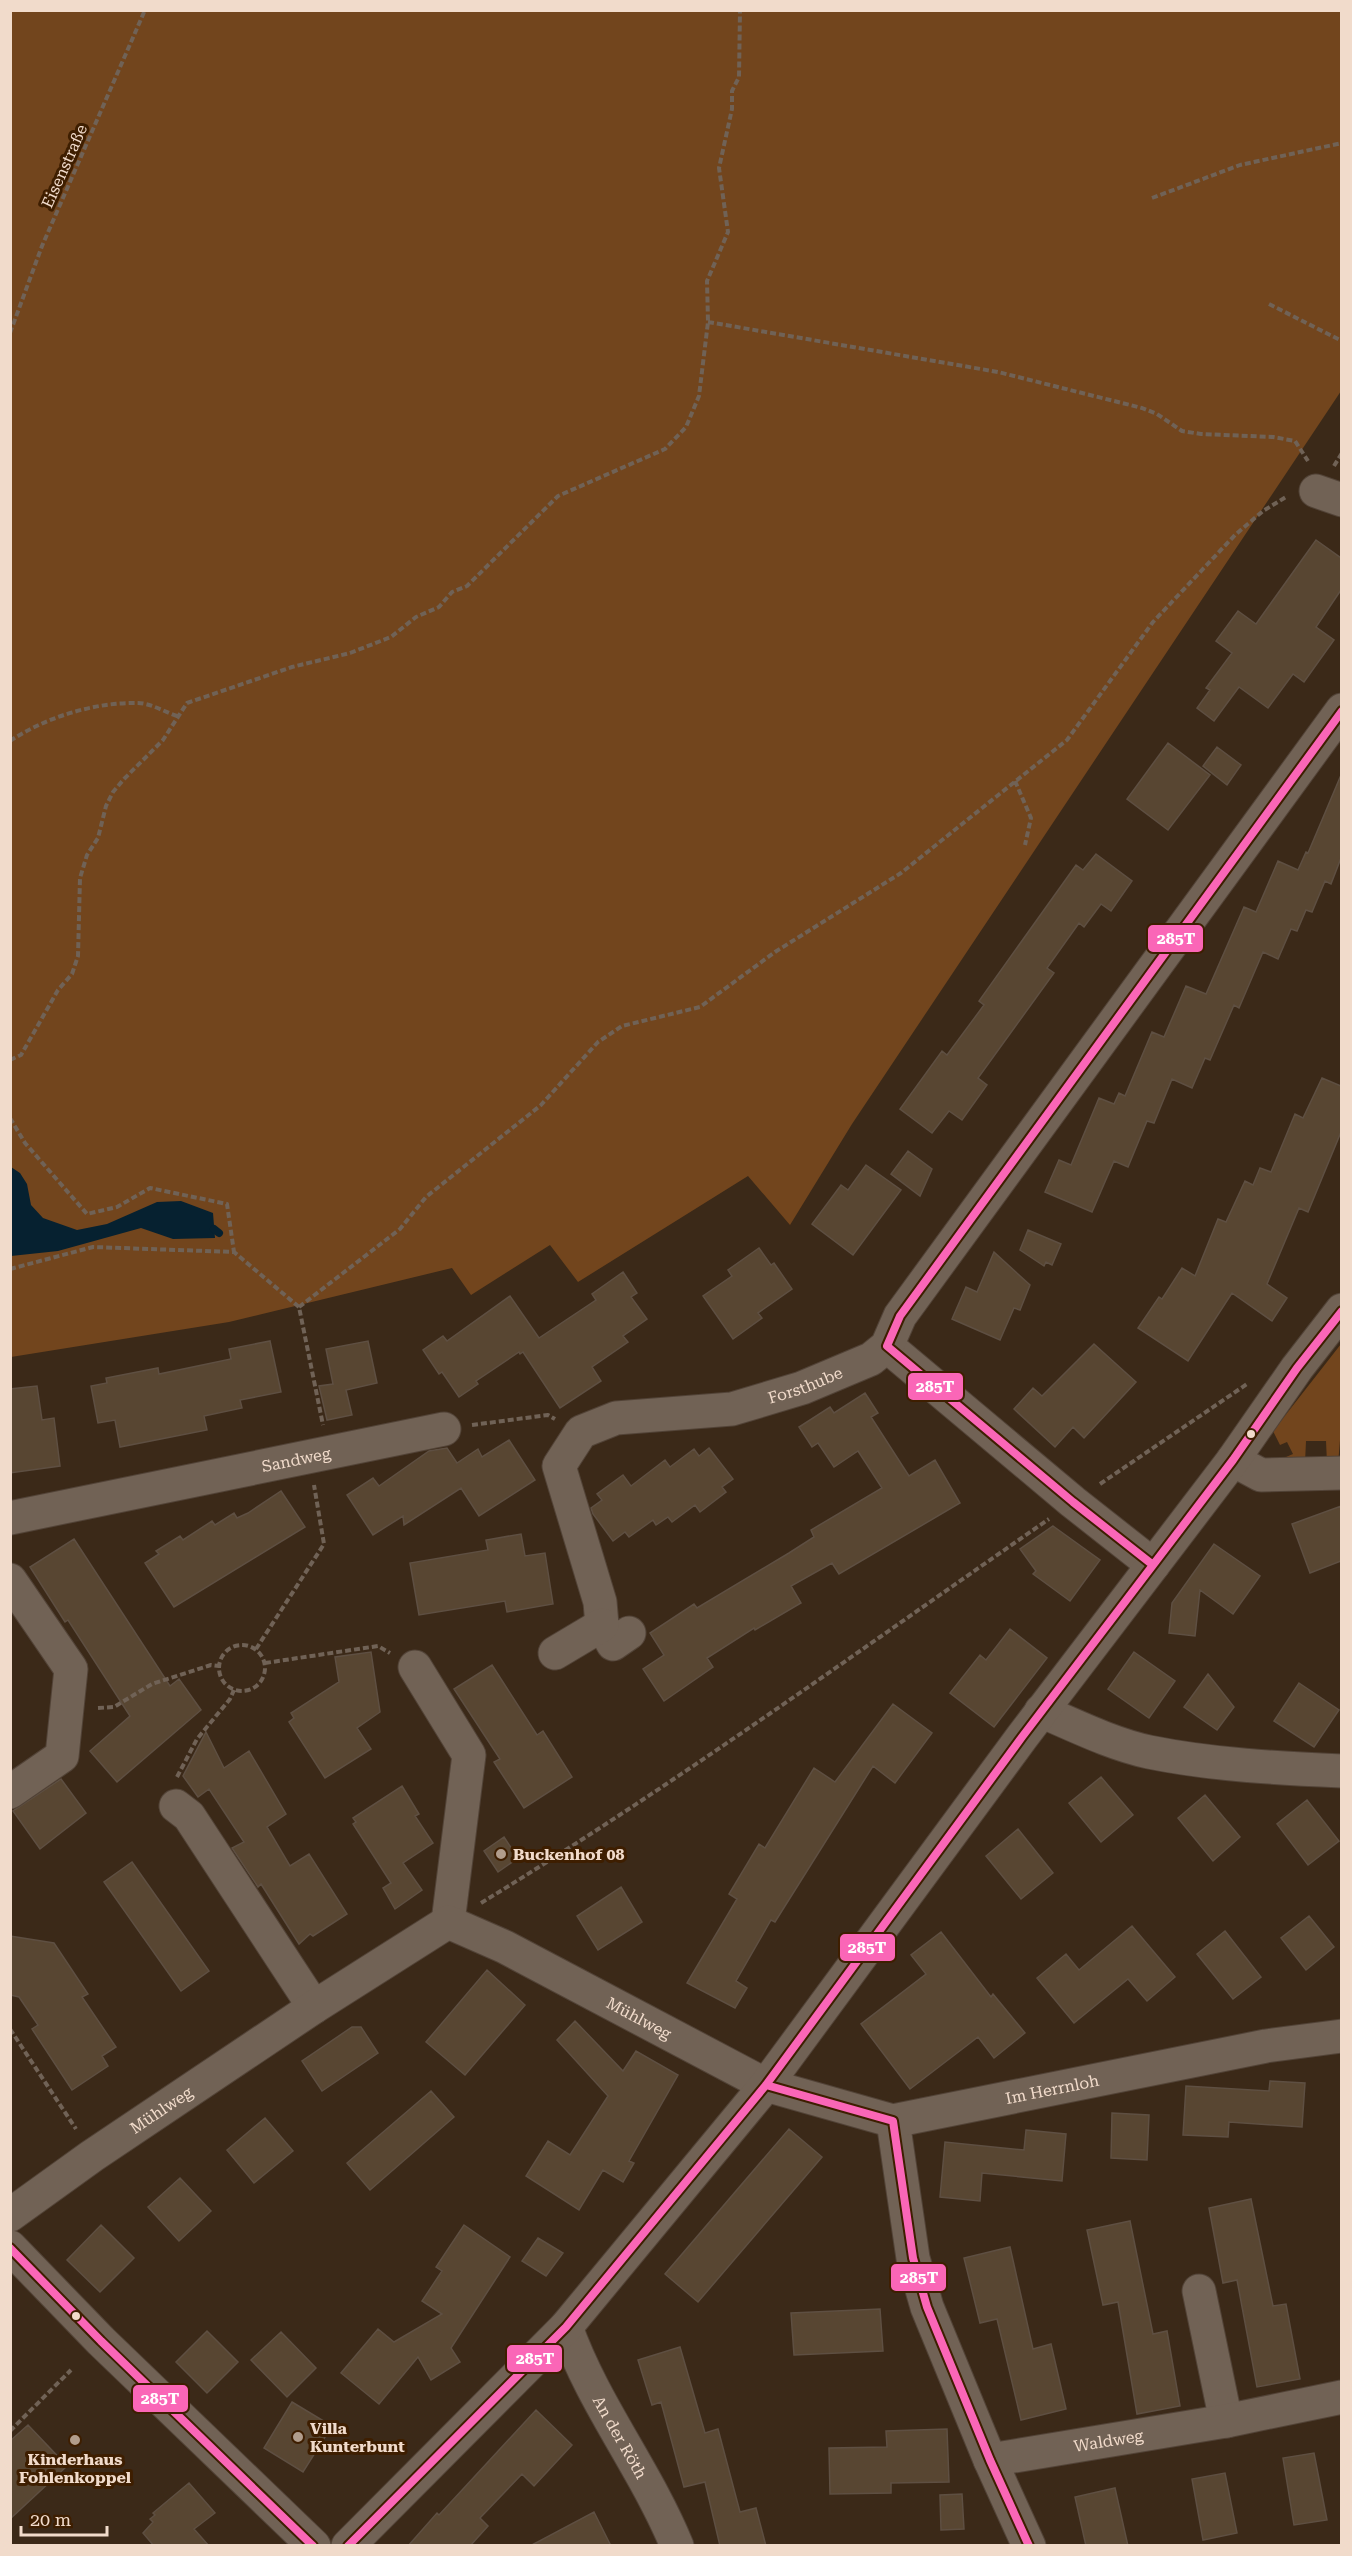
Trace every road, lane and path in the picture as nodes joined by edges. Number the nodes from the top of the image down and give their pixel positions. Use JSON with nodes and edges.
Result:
{"nodes":[{"id":1,"x":144,"y":10,"type":"edge"},
{"id":2,"x":740,"y":10,"type":"edge"},
{"id":3,"x":1341,"y":143,"type":"edge"},
{"id":4,"x":1152,"y":198,"type":"dead end"},
{"id":5,"x":1269,"y":304,"type":"dead end"},
{"id":6,"x":708,"y":322,"type":"junction"},
{"id":7,"x":10,"y":333,"type":"edge"},
{"id":8,"x":1341,"y":340,"type":"edge"},
{"id":9,"x":1323,"y":485,"type":"edge"},
{"id":10,"x":1341,"y":710,"type":"edge"},
{"id":11,"x":177,"y":717,"type":"junction"},
{"id":12,"x":10,"y":741,"type":"edge"},
{"id":13,"x":1015,"y":781,"type":"junction"},
{"id":14,"x":1025,"y":845,"type":"dead end"},
{"id":15,"x":10,"y":1060,"type":"edge"},
{"id":16,"x":10,"y":1118,"type":"edge"},
{"id":17,"x":234,"y":1252,"type":"junction"},
{"id":18,"x":10,"y":1269,"type":"edge"},
{"id":19,"x":1341,"y":1310,"type":"edge"},
{"id":20,"x":887,"y":1346,"type":"junction"},
{"id":21,"x":1257,"y":1378,"type":"dead end"},
{"id":22,"x":444,"y":1429,"type":"joint"},
{"id":23,"x":580,"y":1432,"type":"junction"},
{"id":24,"x":1233,"y":1460,"type":"junction"},
{"id":25,"x":1341,"y":1473,"type":"edge"},
{"id":26,"x":1097,"y":1486,"type":"dead end"},
{"id":27,"x":1053,"y":1516,"type":"dead end"},
{"id":28,"x":10,"y":1518,"type":"edge"},
{"id":29,"x":1153,"y":1565,"type":"junction"},
{"id":30,"x":10,"y":1580,"type":"edge"},
{"id":31,"x":555,"y":1653,"type":"dead end"},
{"id":32,"x":265,"y":1663,"type":"junction"},
{"id":33,"x":219,"y":1666,"type":"junction"},
{"id":34,"x":416,"y":1667,"type":"joint"},
{"id":35,"x":234,"y":1690,"type":"junction"},
{"id":36,"x":67,"y":1709,"type":"junction"},
{"id":37,"x":1041,"y":1712,"type":"junction"},
{"id":38,"x":1341,"y":1771,"type":"edge"},
{"id":39,"x":10,"y":1792,"type":"edge"},
{"id":40,"x":176,"y":1806,"type":"joint"},
{"id":41,"x":478,"y":1905,"type":"dead end"},
{"id":42,"x":448,"y":1922,"type":"junction"},
{"id":43,"x":314,"y":2007,"type":"junction"},
{"id":44,"x":10,"y":2029,"type":"edge"},
{"id":45,"x":1341,"y":2036,"type":"edge"},
{"id":46,"x":766,"y":2085,"type":"junction"},
{"id":47,"x":893,"y":2121,"type":"junction"},
{"id":48,"x":92,"y":2156,"type":"junction"},
{"id":49,"x":10,"y":2215,"type":"edge"},
{"id":50,"x":10,"y":2247,"type":"edge"},
{"id":51,"x":1199,"y":2291,"type":"dead end"},
{"id":52,"x":566,"y":2327,"type":"junction"},
{"id":53,"x":71,"y":2370,"type":"dead end"},
{"id":54,"x":1341,"y":2397,"type":"edge"},
{"id":55,"x":1226,"y":2421,"type":"junction"},
{"id":56,"x":10,"y":2431,"type":"edge"},
{"id":57,"x":990,"y":2460,"type":"junction"},
{"id":58,"x":314,"y":2546,"type":"edge"},
{"id":59,"x":348,"y":2546,"type":"edge"},
{"id":60,"x":677,"y":2546,"type":"edge"},
{"id":61,"x":1029,"y":2546,"type":"edge"}],
"edges":[{"from":1,"to":7,"type":"path","name":"Eisenstraße"},
{"from":2,"to":6,"type":"path"},
{"from":3,"to":4,"type":"path"},
{"from":5,"to":8,"type":"path"},
{"from":6,"to":9,"type":"path"},
{"from":6,"to":11,"type":"path"},
{"from":9,"to":13,"type":"path"},
{"from":10,"to":20,"type":"street"},
{"from":11,"to":12,"type":"path"},
{"from":11,"to":15,"type":"path"},
{"from":13,"to":14,"type":"path"},
{"from":13,"to":17,"type":"path"},
{"from":16,"to":17,"type":"path"},
{"from":17,"to":18,"type":"path"},
{"from":19,"to":24,"type":"street"},
{"from":20,"to":23,"type":"street","name":"Forsthube"},
{"from":20,"to":29,"type":"street"},
{"from":21,"to":26,"type":"path"},
{"from":22,"to":23,"type":"path"},
{"from":22,"to":28,"type":"street","name":"Sandweg"},
{"from":23,"to":31,"type":"street"},
{"from":24,"to":25,"type":"street"},
{"from":24,"to":29,"type":"street"},
{"from":27,"to":41,"type":"path"},
{"from":29,"to":37,"type":"street"},
{"from":30,"to":36,"type":"street"},
{"from":32,"to":33,"type":"path"},
{"from":32,"to":34,"type":"path"},
{"from":32,"to":35,"type":"path"},
{"from":33,"to":35,"type":"path"},
{"from":33,"to":36,"type":"path"},
{"from":34,"to":42,"type":"street"},
{"from":35,"to":40,"type":"path"},
{"from":36,"to":39,"type":"street"},
{"from":37,"to":38,"type":"street"},
{"from":37,"to":46,"type":"street"},
{"from":40,"to":43,"type":"street"},
{"from":42,"to":43,"type":"street","name":"Mühlweg"},
{"from":42,"to":46,"type":"street","name":"Mühlweg"},
{"from":43,"to":48,"type":"street","name":"Mühlweg"},
{"from":44,"to":48,"type":"path"},
{"from":45,"to":47,"type":"street","name":"Im Herrnloh"},
{"from":46,"to":47,"type":"street","name":"Im Herrnloh"},
{"from":46,"to":52,"type":"street"},
{"from":47,"to":57,"type":"street"},
{"from":48,"to":49,"type":"street","name":"Mühlweg"},
{"from":50,"to":58,"type":"street"},
{"from":51,"to":55,"type":"street"},
{"from":52,"to":59,"type":"street"},
{"from":52,"to":60,"type":"street","name":"An der Röth"},
{"from":53,"to":56,"type":"path"},
{"from":54,"to":55,"type":"street","name":"Waldweg"},
{"from":55,"to":57,"type":"street","name":"Waldweg"},
{"from":57,"to":61,"type":"street"}]}
